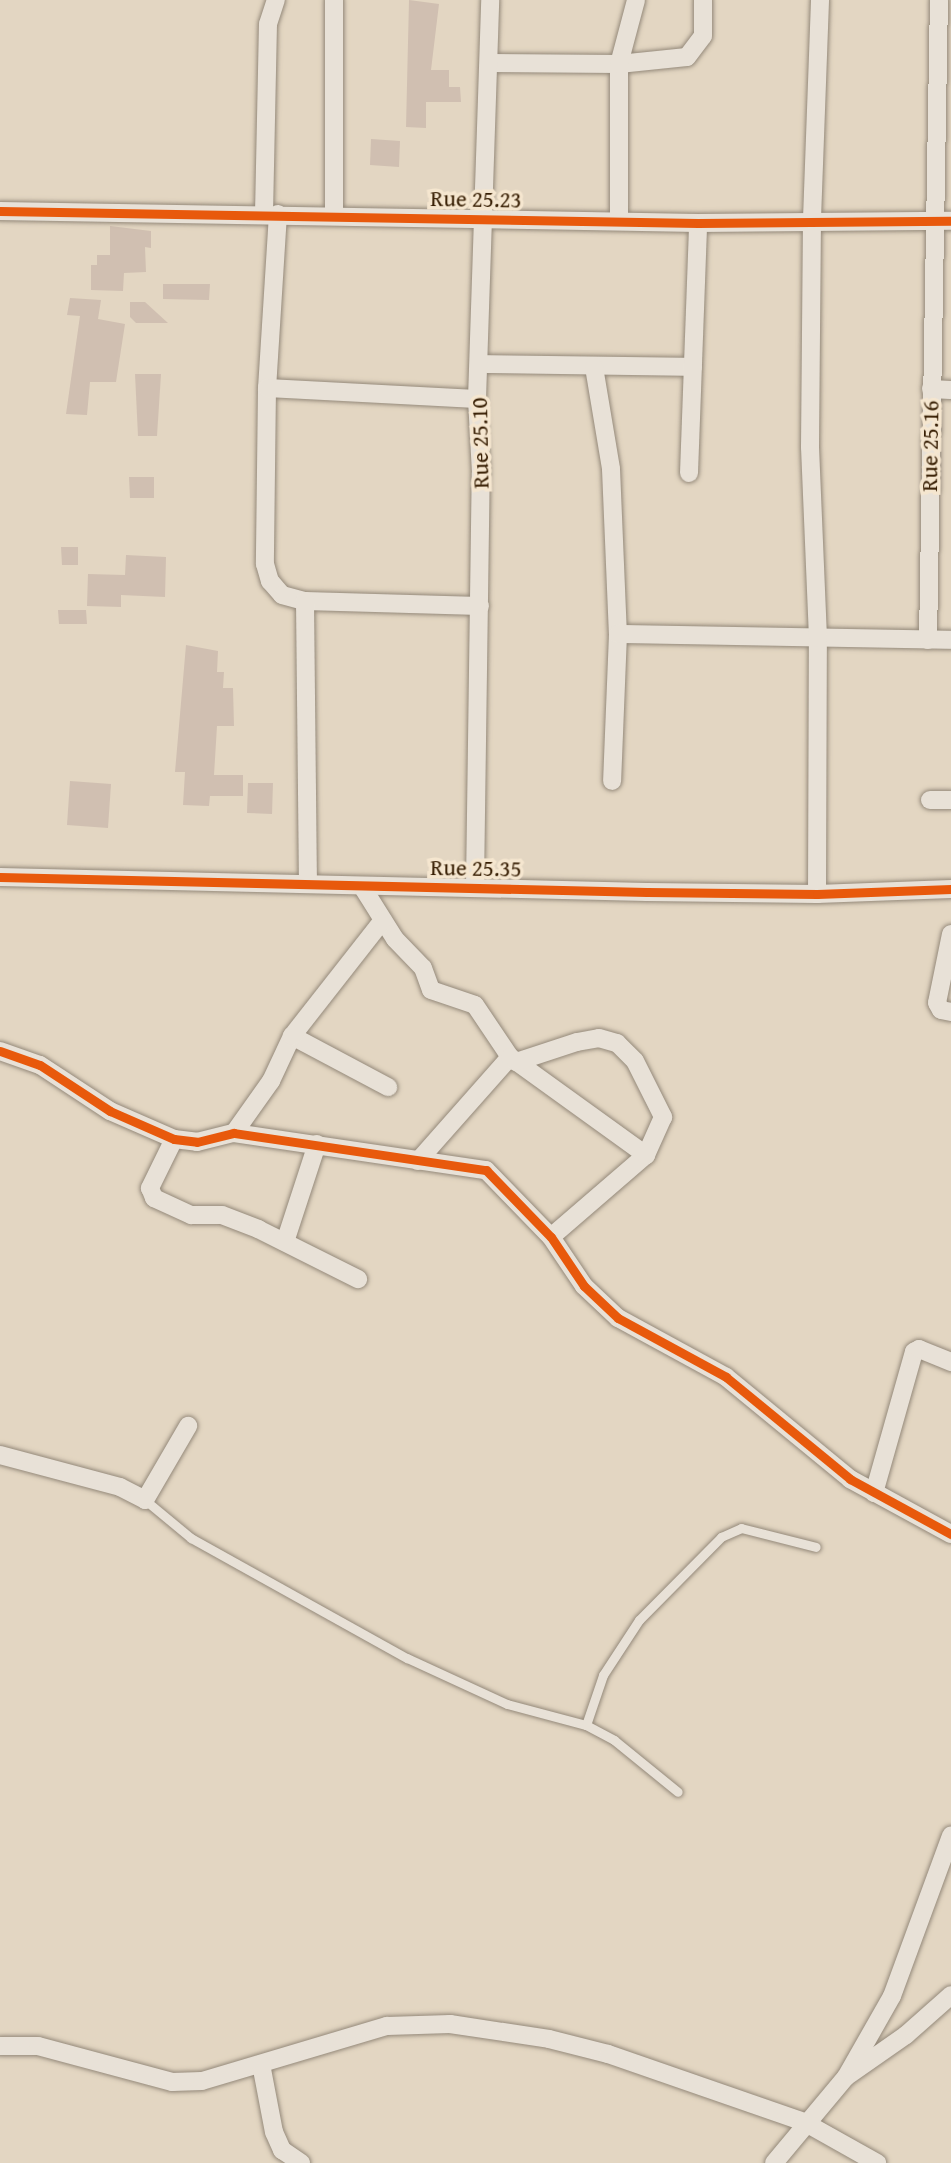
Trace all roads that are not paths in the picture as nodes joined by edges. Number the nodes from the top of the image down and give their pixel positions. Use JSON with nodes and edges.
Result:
{"nodes":[{"id":1,"x":276,"y":0,"type":"edge"},
{"id":2,"x":334,"y":0,"type":"edge"},
{"id":3,"x":490,"y":0,"type":"edge"},
{"id":4,"x":636,"y":0,"type":"edge"},
{"id":5,"x":703,"y":0,"type":"edge"},
{"id":6,"x":820,"y":0,"type":"edge"},
{"id":7,"x":939,"y":0,"type":"edge"},
{"id":8,"x":488,"y":63,"type":"junction"},
{"id":9,"x":619,"y":64,"type":"junction"},
{"id":10,"x":946,"y":74,"type":"edge"},
{"id":11,"x":0,"y":211,"type":"edge"},
{"id":12,"x":271,"y":214,"type":"junction"},
{"id":13,"x":334,"y":215,"type":"junction"},
{"id":14,"x":482,"y":219,"type":"junction"},
{"id":15,"x":811,"y":219,"type":"junction"},
{"id":16,"x":619,"y":221,"type":"junction"},
{"id":17,"x":944,"y":221,"type":"edge"},
{"id":18,"x":698,"y":223,"type":"junction"},
{"id":19,"x":481,"y":364,"type":"junction"},
{"id":20,"x":594,"y":367,"type":"junction"},
{"id":21,"x":693,"y":367,"type":"junction"},
{"id":22,"x":267,"y":388,"type":"junction"},
{"id":23,"x":931,"y":389,"type":"junction"},
{"id":24,"x":951,"y":390,"type":"edge"},
{"id":25,"x":477,"y":399,"type":"junction"},
{"id":26,"x":689,"y":473,"type":"dead end"},
{"id":27,"x":305,"y":601,"type":"junction"},
{"id":28,"x":480,"y":606,"type":"junction"},
{"id":29,"x":618,"y":634,"type":"junction"},
{"id":30,"x":818,"y":638,"type":"junction"},
{"id":31,"x":928,"y":640,"type":"junction"},
{"id":32,"x":951,"y":640,"type":"edge"},
{"id":33,"x":612,"y":780,"type":"dead end"},
{"id":34,"x":930,"y":800,"type":"dead end"},
{"id":35,"x":951,"y":800,"type":"edge"},
{"id":36,"x":0,"y":877,"type":"edge"},
{"id":37,"x":308,"y":882,"type":"junction"},
{"id":38,"x":475,"y":885,"type":"junction"},
{"id":39,"x":363,"y":888,"type":"junction"},
{"id":40,"x":951,"y":888,"type":"edge"},
{"id":41,"x":817,"y":894,"type":"junction"},
{"id":42,"x":383,"y":920,"type":"junction"},
{"id":43,"x":951,"y":934,"type":"edge"},
{"id":44,"x":951,"y":1012,"type":"edge"},
{"id":45,"x":292,"y":1036,"type":"junction"},
{"id":46,"x":0,"y":1051,"type":"edge"},
{"id":47,"x":513,"y":1059,"type":"junction"},
{"id":48,"x":388,"y":1087,"type":"dead end"},
{"id":49,"x":234,"y":1133,"type":"junction"},
{"id":50,"x":174,"y":1139,"type":"junction"},
{"id":51,"x":317,"y":1144,"type":"junction"},
{"id":52,"x":646,"y":1155,"type":"junction"},
{"id":53,"x":418,"y":1161,"type":"junction"},
{"id":54,"x":551,"y":1237,"type":"junction"},
{"id":55,"x":285,"y":1242,"type":"junction"},
{"id":56,"x":358,"y":1279,"type":"dead end"},
{"id":57,"x":951,"y":1362,"type":"edge"},
{"id":58,"x":188,"y":1426,"type":"dead end"},
{"id":59,"x":0,"y":1455,"type":"edge"},
{"id":60,"x":874,"y":1493,"type":"junction"},
{"id":61,"x":145,"y":1500,"type":"junction"},
{"id":62,"x":951,"y":1534,"type":"edge"},
{"id":63,"x":816,"y":1547,"type":"dead end"},
{"id":64,"x":586,"y":1725,"type":"junction"},
{"id":65,"x":678,"y":1792,"type":"dead end"},
{"id":66,"x":951,"y":1836,"type":"edge"},
{"id":67,"x":951,"y":1994,"type":"edge"},
{"id":68,"x":0,"y":2046,"type":"edge"},
{"id":69,"x":261,"y":2064,"type":"junction"},
{"id":70,"x":846,"y":2077,"type":"junction"},
{"id":71,"x":804,"y":2122,"type":"junction"},
{"id":72,"x":301,"y":2163,"type":"edge"},
{"id":73,"x":774,"y":2163,"type":"edge"},
{"id":74,"x":877,"y":2163,"type":"edge"}],
"edges":[{"from":1,"to":12,"type":"street"},
{"from":2,"to":13,"type":"street"},
{"from":3,"to":8,"type":"street","name":"Rue 25.10"},
{"from":4,"to":9,"type":"street"},
{"from":5,"to":9,"type":"street"},
{"from":6,"to":15,"type":"street"},
{"from":7,"to":10,"type":"street","name":"Rue 25.16"},
{"from":8,"to":9,"type":"street"},
{"from":8,"to":14,"type":"street","name":"Rue 25.10"},
{"from":9,"to":16,"type":"street"},
{"from":10,"to":17,"type":"street","name":"Rue 25.16"},
{"from":11,"to":12,"type":"street","name":"Rue 25.23"},
{"from":12,"to":13,"type":"street","name":"Rue 25.23"},
{"from":12,"to":22,"type":"street"},
{"from":13,"to":14,"type":"street","name":"Rue 25.23"},
{"from":14,"to":16,"type":"street","name":"Rue 25.23"},
{"from":14,"to":19,"type":"street","name":"Rue 25.10"},
{"from":15,"to":17,"type":"street","name":"Rue 25.23"},
{"from":15,"to":18,"type":"street","name":"Rue 25.23"},
{"from":15,"to":30,"type":"street"},
{"from":16,"to":18,"type":"street","name":"Rue 25.23"},
{"from":17,"to":23,"type":"street","name":"Rue 25.16"},
{"from":18,"to":21,"type":"street"},
{"from":19,"to":20,"type":"street"},
{"from":19,"to":25,"type":"street","name":"Rue 25.10"},
{"from":20,"to":21,"type":"street"},
{"from":20,"to":29,"type":"street"},
{"from":21,"to":26,"type":"street"},
{"from":22,"to":25,"type":"street"},
{"from":22,"to":27,"type":"street"},
{"from":23,"to":24,"type":"street"},
{"from":23,"to":31,"type":"street","name":"Rue 25.16"},
{"from":25,"to":28,"type":"street","name":"Rue 25.10"},
{"from":27,"to":28,"type":"street"},
{"from":27,"to":37,"type":"street"},
{"from":28,"to":38,"type":"street","name":"Rue 25.10"},
{"from":29,"to":30,"type":"street"},
{"from":29,"to":33,"type":"street"},
{"from":30,"to":31,"type":"street"},
{"from":30,"to":41,"type":"street"},
{"from":31,"to":32,"type":"street"},
{"from":34,"to":35,"type":"street"},
{"from":36,"to":37,"type":"street","name":"Rue 25.35"},
{"from":37,"to":39,"type":"street","name":"Rue 25.35"},
{"from":38,"to":39,"type":"street","name":"Rue 25.35"},
{"from":38,"to":41,"type":"street","name":"Rue 25.35"},
{"from":39,"to":42,"type":"street"},
{"from":40,"to":41,"type":"street","name":"Rue 25.35"},
{"from":42,"to":45,"type":"street"},
{"from":42,"to":47,"type":"street"},
{"from":43,"to":44,"type":"street"},
{"from":45,"to":48,"type":"street"},
{"from":45,"to":49,"type":"street"},
{"from":46,"to":50,"type":"street"},
{"from":47,"to":52,"type":"street"},
{"from":47,"to":52,"type":"street"},
{"from":47,"to":53,"type":"street"},
{"from":49,"to":50,"type":"street"},
{"from":49,"to":51,"type":"street"},
{"from":50,"to":55,"type":"street"},
{"from":51,"to":53,"type":"street"},
{"from":51,"to":55,"type":"street"},
{"from":52,"to":54,"type":"street"},
{"from":53,"to":54,"type":"street"},
{"from":54,"to":60,"type":"street"},
{"from":55,"to":56,"type":"street"},
{"from":57,"to":60,"type":"street"},
{"from":58,"to":61,"type":"street"},
{"from":59,"to":61,"type":"street"},
{"from":60,"to":62,"type":"street"},
{"from":61,"to":64,"type":"lane"},
{"from":63,"to":64,"type":"lane"},
{"from":64,"to":65,"type":"lane"},
{"from":66,"to":70,"type":"street"},
{"from":67,"to":70,"type":"street"},
{"from":68,"to":69,"type":"street"},
{"from":69,"to":71,"type":"street"},
{"from":69,"to":72,"type":"street"},
{"from":70,"to":71,"type":"street"},
{"from":71,"to":73,"type":"street"},
{"from":71,"to":74,"type":"street"}]}
